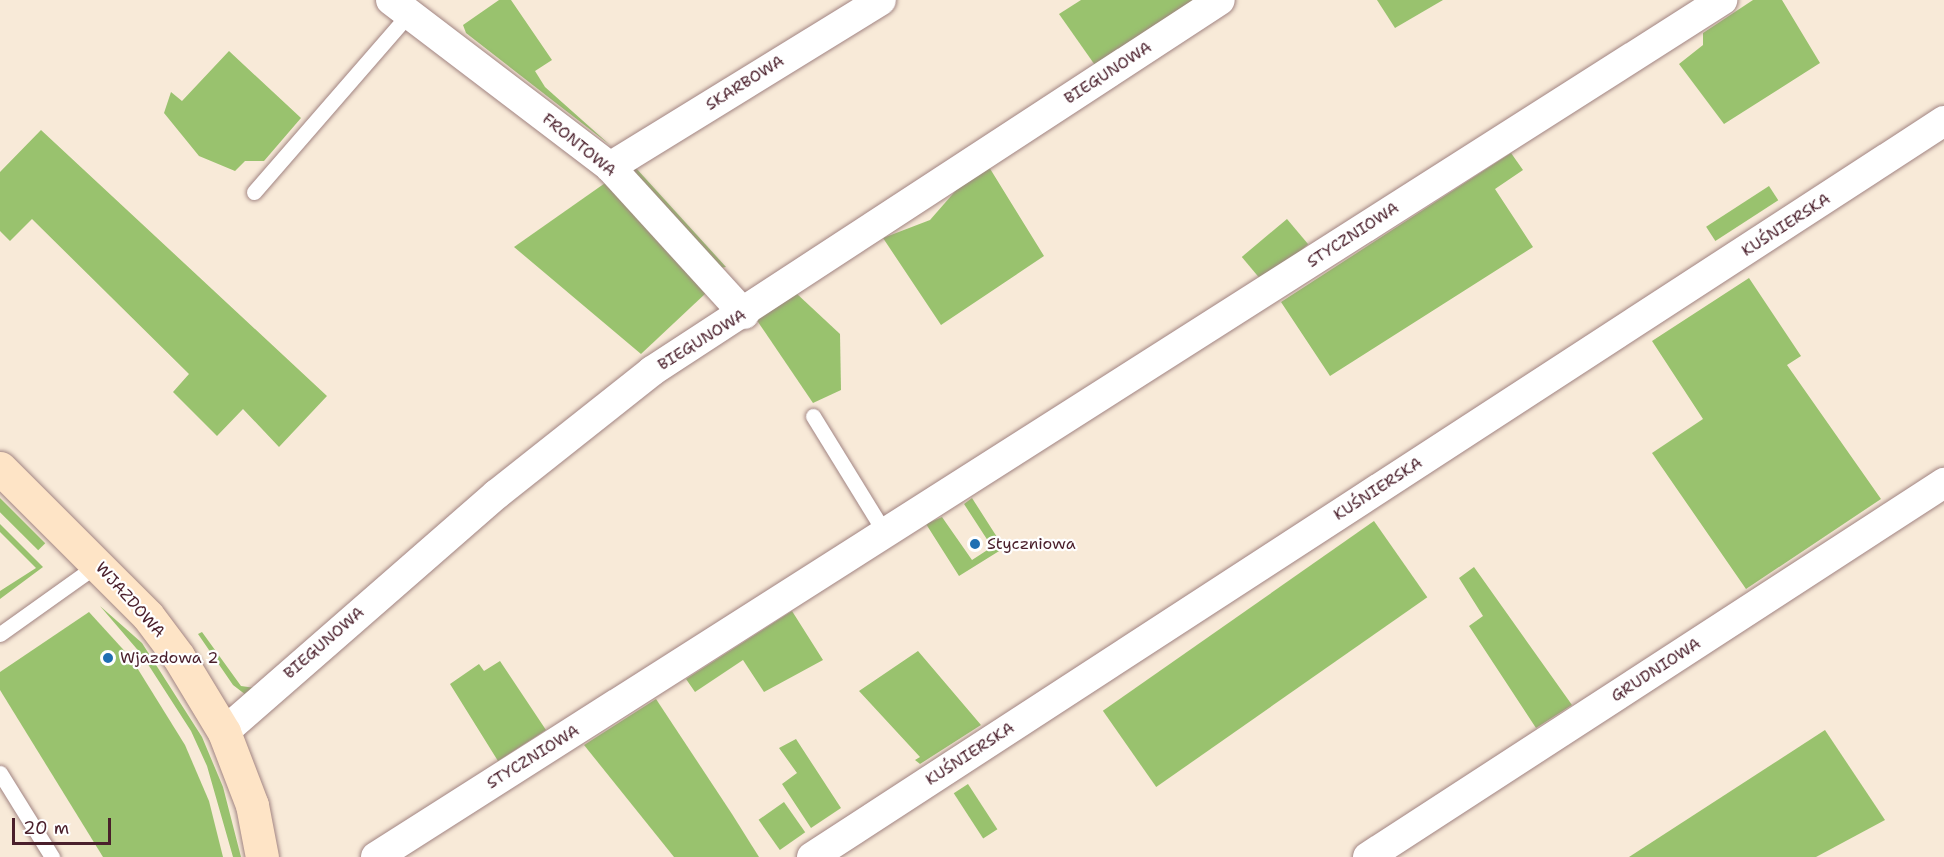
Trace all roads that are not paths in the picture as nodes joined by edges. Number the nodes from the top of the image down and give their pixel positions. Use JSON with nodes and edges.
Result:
{"nodes":[{"id":1,"x":881,"y":0,"type":"edge"},
{"id":2,"x":1220,"y":0,"type":"edge"},
{"id":3,"x":1722,"y":0,"type":"edge"},
{"id":4,"x":400,"y":7,"type":"edge"},
{"id":5,"x":1944,"y":121,"type":"edge"},
{"id":6,"x":610,"y":167,"type":"junction"},
{"id":7,"x":254,"y":192,"type":"dead end"},
{"id":8,"x":744,"y":315,"type":"junction"},
{"id":9,"x":813,"y":416,"type":"dead end"},
{"id":10,"x":0,"y":468,"type":"edge"},
{"id":11,"x":1944,"y":483,"type":"edge"},
{"id":12,"x":885,"y":533,"type":"junction"},
{"id":13,"x":98,"y":564,"type":"junction"},
{"id":14,"x":0,"y":634,"type":"edge"},
{"id":15,"x":224,"y":732,"type":"junction"},
{"id":16,"x":0,"y":773,"type":"edge"},
{"id":17,"x":52,"y":857,"type":"edge"},
{"id":18,"x":262,"y":857,"type":"edge"},
{"id":19,"x":376,"y":857,"type":"edge"},
{"id":20,"x":812,"y":857,"type":"edge"},
{"id":21,"x":1368,"y":857,"type":"edge"}],
"edges":[{"from":1,"to":6,"type":"street","name":"SKARBOWA"},
{"from":2,"to":8,"type":"street","name":"BIEGUNOWA"},
{"from":3,"to":12,"type":"street","name":"STYCZNIOWA"},
{"from":4,"to":6,"type":"street","name":"FRONTOWA"},
{"from":4,"to":7,"type":"lane"},
{"from":5,"to":20,"type":"street","name":"KUŚNIERSKA"},
{"from":6,"to":8,"type":"street","name":"FRONTOWA"},
{"from":8,"to":15,"type":"street","name":"BIEGUNOWA"},
{"from":9,"to":12,"type":"lane"},
{"from":10,"to":13,"type":"street","name":"WJAZDOWA"},
{"from":11,"to":21,"type":"street","name":"GRUDNIOWA"},
{"from":12,"to":19,"type":"street","name":"STYCZNIOWA"},
{"from":13,"to":14,"type":"lane"},
{"from":13,"to":15,"type":"street","name":"WJAZDOWA"},
{"from":15,"to":18,"type":"street","name":"WJAZDOWA"},
{"from":16,"to":17,"type":"lane"}]}
